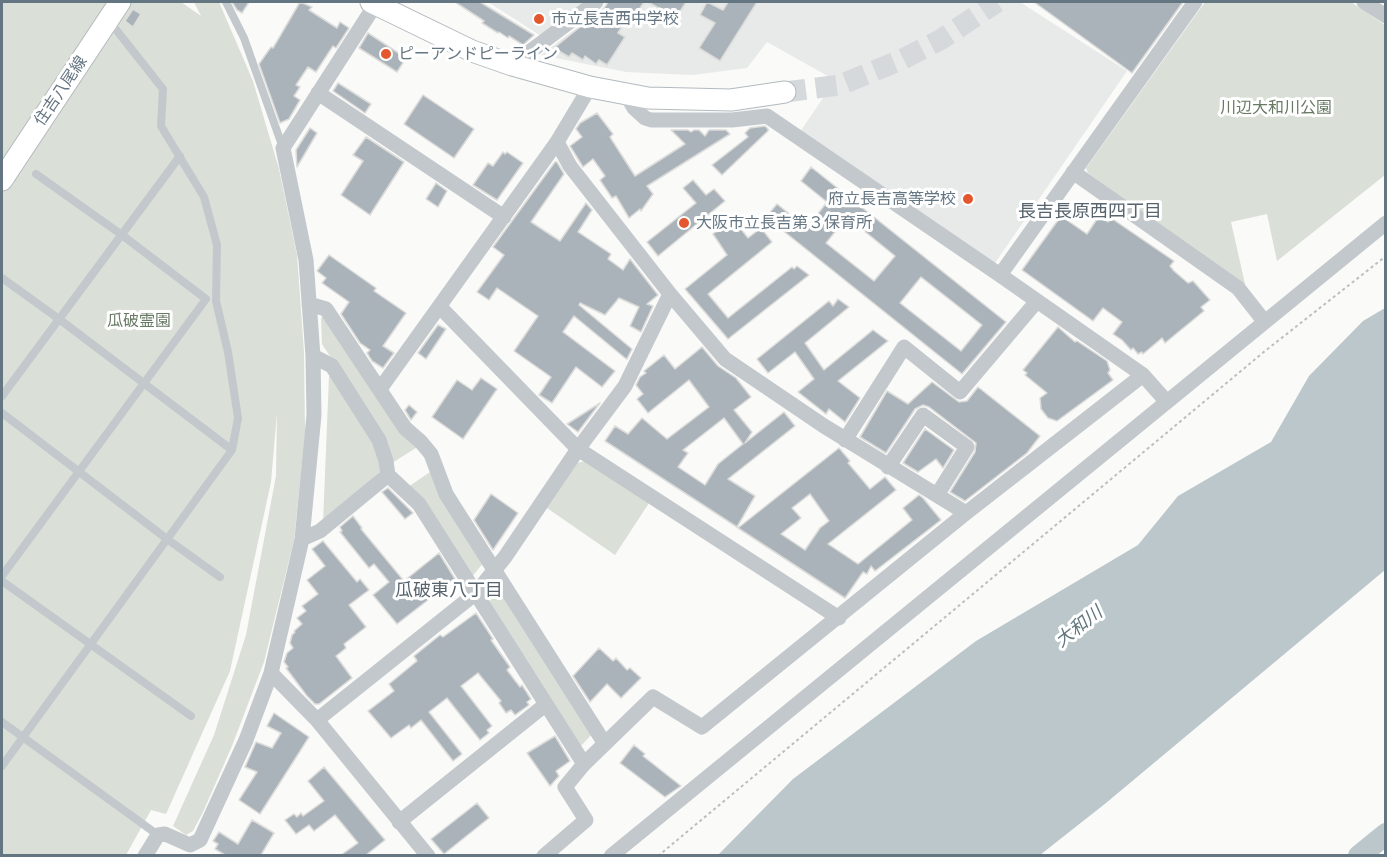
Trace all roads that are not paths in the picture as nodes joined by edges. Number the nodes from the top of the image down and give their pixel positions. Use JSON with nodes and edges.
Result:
{"nodes":[{"id":1,"x":120,"y":2,"type":"edge"},
{"id":2,"x":226,"y":2,"type":"edge"},
{"id":3,"x":375,"y":2,"type":"edge"},
{"id":4,"x":596,"y":2,"type":"edge"},
{"id":5,"x":1195,"y":2,"type":"edge"},
{"id":6,"x":108,"y":20,"type":"junction"},
{"id":7,"x":512,"y":65,"type":"junction"},
{"id":8,"x":590,"y":87,"type":"junction"},
{"id":9,"x":785,"y":92,"type":"tunnel mouth"},
{"id":10,"x":318,"y":93,"type":"junction"},
{"id":11,"x":626,"y":94,"type":"junction"},
{"id":12,"x":556,"y":142,"type":"junction"},
{"id":13,"x":283,"y":148,"type":"junction"},
{"id":14,"x":180,"y":156,"type":"junction"},
{"id":15,"x":1073,"y":172,"type":"junction"},
{"id":16,"x":36,"y":174,"type":"dead end"},
{"id":17,"x":2,"y":180,"type":"edge"},
{"id":18,"x":504,"y":217,"type":"junction"},
{"id":19,"x":1386,"y":223,"type":"edge"},
{"id":20,"x":122,"y":235,"type":"junction"},
{"id":21,"x":1000,"y":274,"type":"junction"},
{"id":22,"x":2,"y":278,"type":"edge"},
{"id":23,"x":670,"y":294,"type":"junction"},
{"id":24,"x":1037,"y":301,"type":"junction"},
{"id":25,"x":309,"y":304,"type":"junction"},
{"id":26,"x":440,"y":307,"type":"junction"},
{"id":27,"x":59,"y":319,"type":"junction"},
{"id":28,"x":1264,"y":321,"type":"junction"},
{"id":29,"x":313,"y":356,"type":"junction"},
{"id":30,"x":1143,"y":375,"type":"junction"},
{"id":31,"x":144,"y":382,"type":"junction"},
{"id":32,"x":380,"y":389,"type":"junction"},
{"id":33,"x":2,"y":396,"type":"edge"},
{"id":34,"x":1166,"y":401,"type":"junction"},
{"id":35,"x":2,"y":413,"type":"edge"},
{"id":36,"x":845,"y":440,"type":"junction"},
{"id":37,"x":578,"y":448,"type":"junction"},
{"id":38,"x":232,"y":450,"type":"junction"},
{"id":39,"x":888,"y":467,"type":"junction"},
{"id":40,"x":79,"y":471,"type":"junction"},
{"id":41,"x":388,"y":476,"type":"junction"},
{"id":42,"x":937,"y":495,"type":"junction"},
{"id":43,"x":966,"y":513,"type":"junction"},
{"id":44,"x":167,"y":539,"type":"junction"},
{"id":45,"x":302,"y":539,"type":"junction"},
{"id":46,"x":495,"y":569,"type":"junction"},
{"id":47,"x":2,"y":576,"type":"edge"},
{"id":48,"x":220,"y":577,"type":"dead end"},
{"id":49,"x":2,"y":581,"type":"edge"},
{"id":50,"x":476,"y":593,"type":"junction"},
{"id":51,"x":839,"y":618,"type":"junction"},
{"id":52,"x":90,"y":644,"type":"junction"},
{"id":53,"x":271,"y":673,"type":"junction"},
{"id":54,"x":545,"y":705,"type":"junction"},
{"id":55,"x":191,"y":716,"type":"dead end"},
{"id":56,"x":317,"y":720,"type":"junction"},
{"id":57,"x":2,"y":723,"type":"edge"},
{"id":58,"x":22,"y":737,"type":"junction"},
{"id":59,"x":605,"y":744,"type":"junction"},
{"id":60,"x":584,"y":764,"type":"junction"},
{"id":61,"x":2,"y":765,"type":"edge"},
{"id":62,"x":399,"y":822,"type":"junction"},
{"id":63,"x":158,"y":835,"type":"junction"},
{"id":64,"x":145,"y":855,"type":"edge"},
{"id":65,"x":428,"y":855,"type":"edge"},
{"id":66,"x":544,"y":855,"type":"edge"},
{"id":67,"x":611,"y":855,"type":"edge"}],
"edges":[{"from":1,"to":6,"type":"street","name":"住吉八尾線"},
{"from":2,"to":13,"type":"lane"},
{"from":3,"to":7,"type":"street"},
{"from":3,"to":10,"type":"street"},
{"from":4,"to":7,"type":"street"},
{"from":5,"to":15,"type":"street"},
{"from":6,"to":14,"type":"lane"},
{"from":6,"to":17,"type":"street","name":"住吉八尾線"},
{"from":7,"to":8,"type":"street"},
{"from":8,"to":11,"type":"street"},
{"from":8,"to":12,"type":"street"},
{"from":9,"to":11,"type":"street"},
{"from":10,"to":13,"type":"street"},
{"from":10,"to":18,"type":"street"},
{"from":11,"to":21,"type":"street"},
{"from":12,"to":18,"type":"street"},
{"from":12,"to":23,"type":"street"},
{"from":13,"to":25,"type":"street"},
{"from":14,"to":20,"type":"lane"},
{"from":14,"to":38,"type":"lane"},
{"from":15,"to":21,"type":"street"},
{"from":15,"to":28,"type":"street"},
{"from":16,"to":20,"type":"lane"},
{"from":18,"to":26,"type":"street"},
{"from":19,"to":28,"type":"street"},
{"from":20,"to":27,"type":"lane"},
{"from":20,"to":31,"type":"lane"},
{"from":21,"to":24,"type":"street"},
{"from":22,"to":27,"type":"lane"},
{"from":23,"to":36,"type":"street"},
{"from":23,"to":37,"type":"street"},
{"from":24,"to":30,"type":"street"},
{"from":24,"to":36,"type":"street"},
{"from":25,"to":29,"type":"street"},
{"from":25,"to":32,"type":"street"},
{"from":26,"to":32,"type":"street"},
{"from":26,"to":37,"type":"street"},
{"from":27,"to":31,"type":"lane"},
{"from":27,"to":33,"type":"lane"},
{"from":28,"to":34,"type":"street"},
{"from":29,"to":41,"type":"street"},
{"from":29,"to":45,"type":"street"},
{"from":30,"to":34,"type":"street"},
{"from":30,"to":43,"type":"street"},
{"from":31,"to":38,"type":"lane"},
{"from":31,"to":40,"type":"lane"},
{"from":32,"to":46,"type":"street"},
{"from":34,"to":67,"type":"street"},
{"from":35,"to":40,"type":"lane"},
{"from":36,"to":39,"type":"street"},
{"from":37,"to":46,"type":"street"},
{"from":37,"to":51,"type":"street"},
{"from":38,"to":44,"type":"lane"},
{"from":39,"to":42,"type":"street"},
{"from":39,"to":42,"type":"street"},
{"from":40,"to":44,"type":"lane"},
{"from":40,"to":47,"type":"lane"},
{"from":41,"to":45,"type":"street"},
{"from":41,"to":50,"type":"street"},
{"from":42,"to":43,"type":"street"},
{"from":43,"to":51,"type":"street"},
{"from":44,"to":48,"type":"lane"},
{"from":44,"to":52,"type":"lane"},
{"from":45,"to":53,"type":"street"},
{"from":46,"to":50,"type":"street"},
{"from":46,"to":59,"type":"street"},
{"from":49,"to":52,"type":"lane"},
{"from":50,"to":54,"type":"street"},
{"from":50,"to":56,"type":"street"},
{"from":51,"to":59,"type":"street"},
{"from":52,"to":55,"type":"lane"},
{"from":52,"to":58,"type":"lane"},
{"from":53,"to":56,"type":"street"},
{"from":53,"to":63,"type":"street"},
{"from":54,"to":60,"type":"street"},
{"from":54,"to":62,"type":"street"},
{"from":56,"to":62,"type":"street"},
{"from":57,"to":58,"type":"lane"},
{"from":58,"to":61,"type":"lane"},
{"from":58,"to":63,"type":"lane"},
{"from":59,"to":60,"type":"street"},
{"from":60,"to":66,"type":"street"},
{"from":62,"to":65,"type":"street"},
{"from":63,"to":64,"type":"street"}]}
